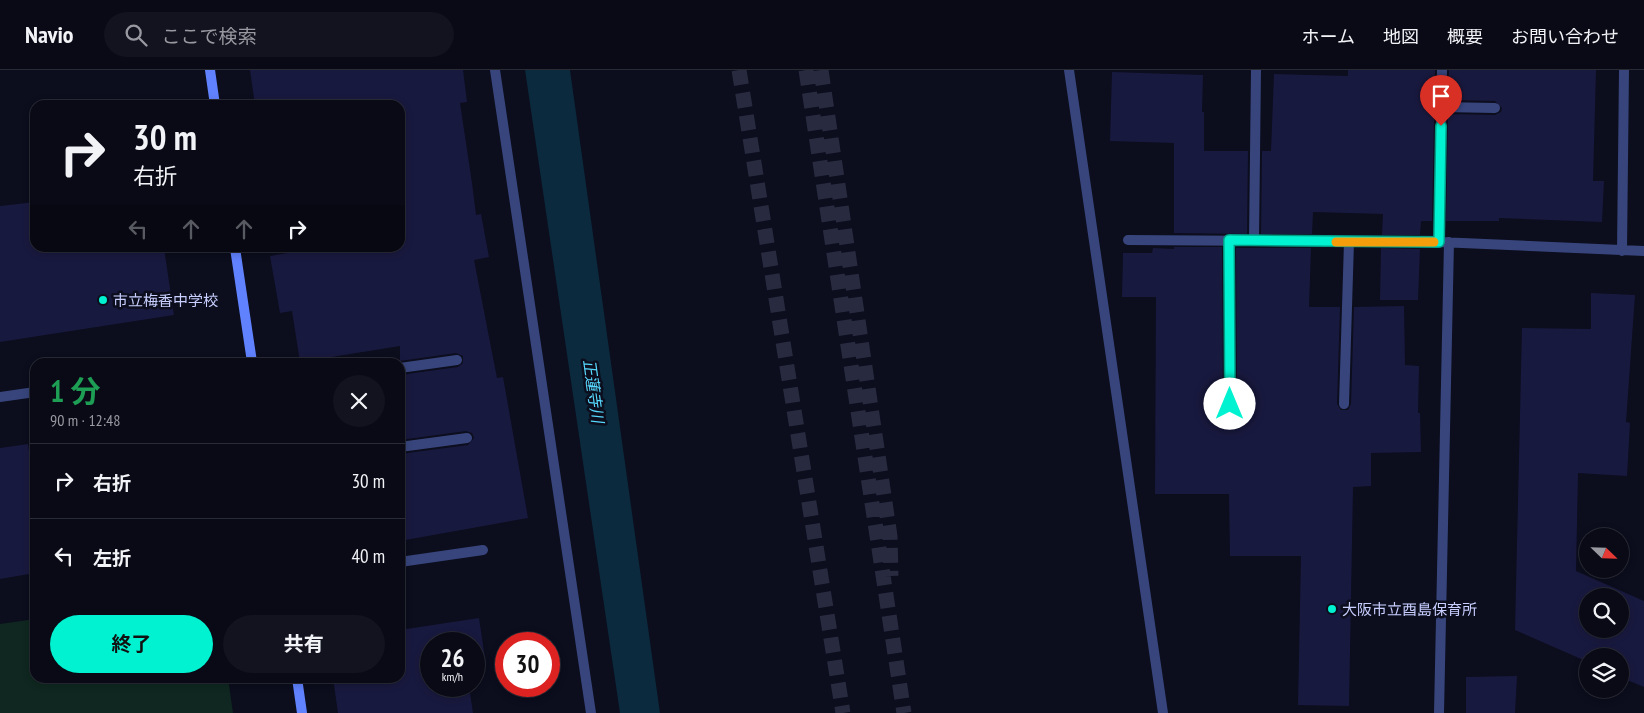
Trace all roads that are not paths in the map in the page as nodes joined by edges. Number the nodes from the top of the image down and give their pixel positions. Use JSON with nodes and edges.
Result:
{"nodes":[{"id":1,"x":210,"y":70,"type":"edge"},
{"id":2,"x":495,"y":70,"type":"edge"},
{"id":3,"x":1069,"y":70,"type":"edge"},
{"id":4,"x":1256,"y":70,"type":"edge"},
{"id":5,"x":1442,"y":70,"type":"edge"},
{"id":6,"x":1624,"y":70,"type":"edge"},
{"id":7,"x":214,"y":100,"type":"edge"},
{"id":8,"x":1442,"y":107,"type":"junction"},
{"id":9,"x":1495,"y":108,"type":"dead end"},
{"id":10,"x":1128,"y":240,"type":"dead end"},
{"id":11,"x":1229,"y":240,"type":"junction"},
{"id":12,"x":1254,"y":240,"type":"junction"},
{"id":13,"x":1349,"y":242,"type":"junction"},
{"id":14,"x":1444,"y":242,"type":"junction"},
{"id":15,"x":1622,"y":251,"type":"junction"},
{"id":16,"x":1644,"y":251,"type":"edge"},
{"id":17,"x":236,"y":252,"type":"edge"},
{"id":18,"x":250,"y":358,"type":"edge"},
{"id":19,"x":457,"y":360,"type":"dead end"},
{"id":20,"x":405,"y":367,"type":"edge"},
{"id":21,"x":30,"y":393,"type":"edge"},
{"id":22,"x":0,"y":397,"type":"edge"},
{"id":23,"x":1230,"y":404,"type":"dead end"},
{"id":24,"x":1344,"y":404,"type":"dead end"},
{"id":25,"x":467,"y":438,"type":"dead end"},
{"id":26,"x":405,"y":446,"type":"edge"},
{"id":27,"x":482,"y":550,"type":"dead end"},
{"id":28,"x":405,"y":561,"type":"edge"},
{"id":29,"x":297,"y":683,"type":"edge"},
{"id":30,"x":302,"y":713,"type":"edge"},
{"id":31,"x":591,"y":713,"type":"edge"},
{"id":32,"x":1163,"y":713,"type":"edge"},
{"id":33,"x":1439,"y":713,"type":"edge"}],
"edges":[{"from":1,"to":7,"type":"street"},
{"from":2,"to":31,"type":"street"},
{"from":3,"to":32,"type":"street"},
{"from":4,"to":12,"type":"street"},
{"from":5,"to":8,"type":"street"},
{"from":6,"to":15,"type":"street"},
{"from":8,"to":9,"type":"street"},
{"from":8,"to":14,"type":"street"},
{"from":10,"to":11,"type":"street"},
{"from":11,"to":12,"type":"street"},
{"from":11,"to":23,"type":"street"},
{"from":12,"to":13,"type":"street"},
{"from":13,"to":14,"type":"street"},
{"from":13,"to":24,"type":"street"},
{"from":14,"to":15,"type":"street"},
{"from":14,"to":33,"type":"street"},
{"from":15,"to":16,"type":"street"},
{"from":17,"to":18,"type":"street"},
{"from":19,"to":20,"type":"street"},
{"from":21,"to":22,"type":"street"},
{"from":25,"to":26,"type":"street"},
{"from":27,"to":28,"type":"street"},
{"from":29,"to":30,"type":"street"}]}
